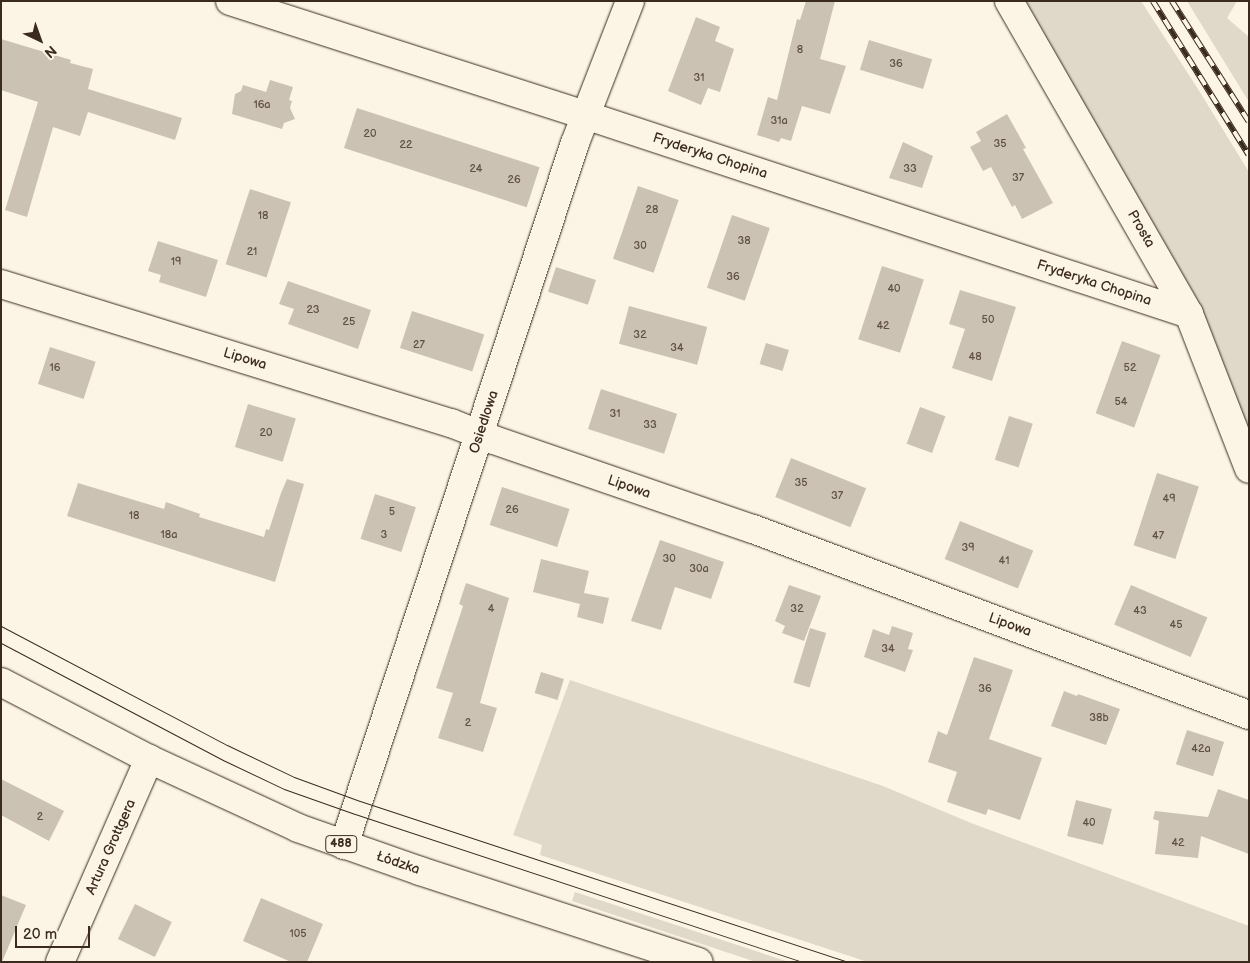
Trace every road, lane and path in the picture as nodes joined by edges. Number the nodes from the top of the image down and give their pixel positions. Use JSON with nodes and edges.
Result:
{"nodes":[{"id":1,"x":230,"y":1,"type":"edge"},
{"id":2,"x":630,"y":1,"type":"edge"},
{"id":3,"x":1009,"y":1,"type":"edge"},
{"id":4,"x":585,"y":115,"type":"junction"},
{"id":5,"x":1,"y":284,"type":"edge"},
{"id":6,"x":1189,"y":314,"type":"junction"},
{"id":7,"x":480,"y":435,"type":"junction"},
{"id":8,"x":1249,"y":469,"type":"edge"},
{"id":9,"x":1,"y":682,"type":"edge"},
{"id":10,"x":1249,"y":715,"type":"edge"},
{"id":11,"x":150,"y":759,"type":"junction"},
{"id":12,"x":344,"y":845,"type":"junction"},
{"id":13,"x":60,"y":962,"type":"edge"},
{"id":14,"x":699,"y":962,"type":"edge"}],
"edges":[{"from":1,"to":4,"type":"street","name":"Fryderyka Chopina"},
{"from":2,"to":4,"type":"street","name":"Osiedlowa"},
{"from":3,"to":6,"type":"street","name":"Prosta"},
{"from":4,"to":6,"type":"street","name":"Fryderyka Chopina"},
{"from":4,"to":7,"type":"street","name":"Osiedlowa"},
{"from":5,"to":7,"type":"street","name":"Lipowa"},
{"from":6,"to":8,"type":"street","name":"Prosta"},
{"from":7,"to":10,"type":"street","name":"Lipowa"},
{"from":7,"to":12,"type":"street","name":"Osiedlowa"},
{"from":9,"to":11,"type":"street","name":"Łódzka","number":"488"},
{"from":11,"to":12,"type":"street","name":"Łódzka","number":"488"},
{"from":11,"to":13,"type":"street","name":"Artura Grottgera"},
{"from":12,"to":14,"type":"street","name":"Łódzka","number":"488"}]}
